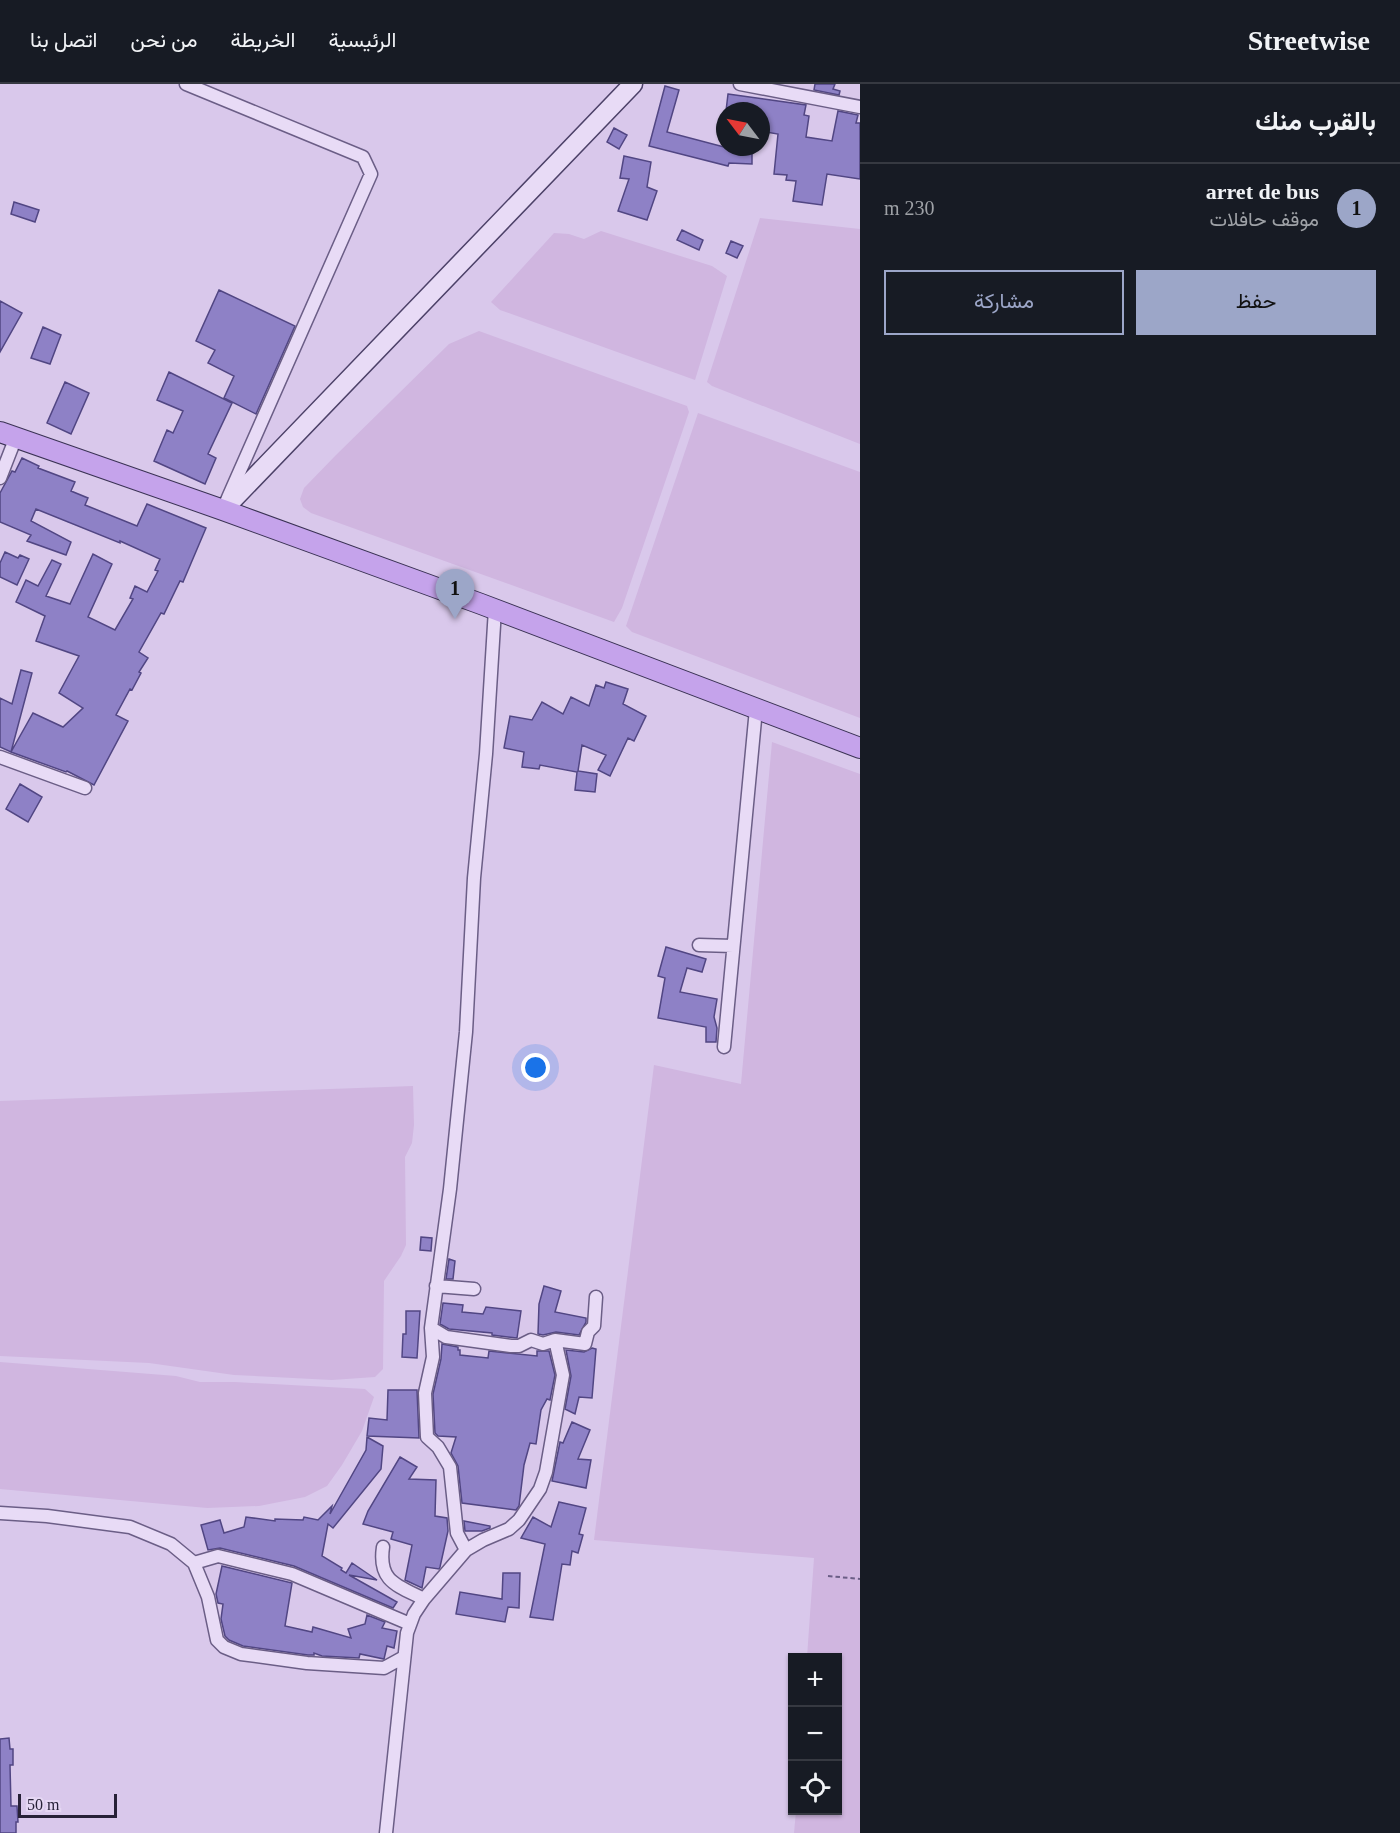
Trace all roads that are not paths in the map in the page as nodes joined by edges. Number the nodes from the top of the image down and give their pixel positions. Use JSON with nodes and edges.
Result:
{"nodes":[{"id":1,"x":186,"y":84,"type":"edge"},
{"id":2,"x":633,"y":84,"type":"edge"},
{"id":3,"x":740,"y":84,"type":"edge"},
{"id":4,"x":860,"y":107,"type":"edge"},
{"id":5,"x":8,"y":434,"type":"edge"},
{"id":6,"x":0,"y":478,"type":"edge"},
{"id":7,"x":223,"y":510,"type":"junction"},
{"id":8,"x":495,"y":609,"type":"junction"},
{"id":9,"x":756,"y":709,"type":"junction"},
{"id":10,"x":860,"y":748,"type":"edge"},
{"id":11,"x":0,"y":757,"type":"edge"},
{"id":12,"x":85,"y":788,"type":"dead end"},
{"id":13,"x":699,"y":945,"type":"dead end"},
{"id":14,"x":733,"y":946,"type":"junction"},
{"id":15,"x":724,"y":1047,"type":"dead end"},
{"id":16,"x":436,"y":1286,"type":"junction"},
{"id":17,"x":474,"y":1289,"type":"dead end"},
{"id":18,"x":596,"y":1298,"type":"dead end"},
{"id":19,"x":430,"y":1328,"type":"junction"},
{"id":20,"x":555,"y":1340,"type":"junction"},
{"id":21,"x":0,"y":1513,"type":"edge"},
{"id":22,"x":384,"y":1546,"type":"dead end"},
{"id":23,"x":466,"y":1550,"type":"junction"},
{"id":24,"x":194,"y":1563,"type":"junction"},
{"id":25,"x":424,"y":1599,"type":"junction"},
{"id":26,"x":410,"y":1624,"type":"junction"},
{"id":27,"x":404,"y":1657,"type":"junction"},
{"id":28,"x":386,"y":1833,"type":"edge"}],
"edges":[{"from":1,"to":7,"type":"street"},
{"from":2,"to":7,"type":"main road"},
{"from":3,"to":4,"type":"street"},
{"from":5,"to":6,"type":"street"},
{"from":5,"to":7,"type":"main road"},
{"from":7,"to":8,"type":"main road"},
{"from":8,"to":9,"type":"main road"},
{"from":8,"to":16,"type":"street"},
{"from":9,"to":10,"type":"main road"},
{"from":9,"to":14,"type":"street"},
{"from":11,"to":12,"type":"street"},
{"from":13,"to":14,"type":"street"},
{"from":14,"to":15,"type":"street"},
{"from":16,"to":17,"type":"street"},
{"from":16,"to":19,"type":"street"},
{"from":18,"to":20,"type":"street"},
{"from":19,"to":20,"type":"street"},
{"from":19,"to":23,"type":"street"},
{"from":20,"to":23,"type":"street"},
{"from":21,"to":24,"type":"street"},
{"from":22,"to":25,"type":"street"},
{"from":23,"to":25,"type":"street"},
{"from":24,"to":26,"type":"street"},
{"from":24,"to":27,"type":"street"},
{"from":25,"to":26,"type":"street"},
{"from":26,"to":27,"type":"street"},
{"from":27,"to":28,"type":"street"}]}
